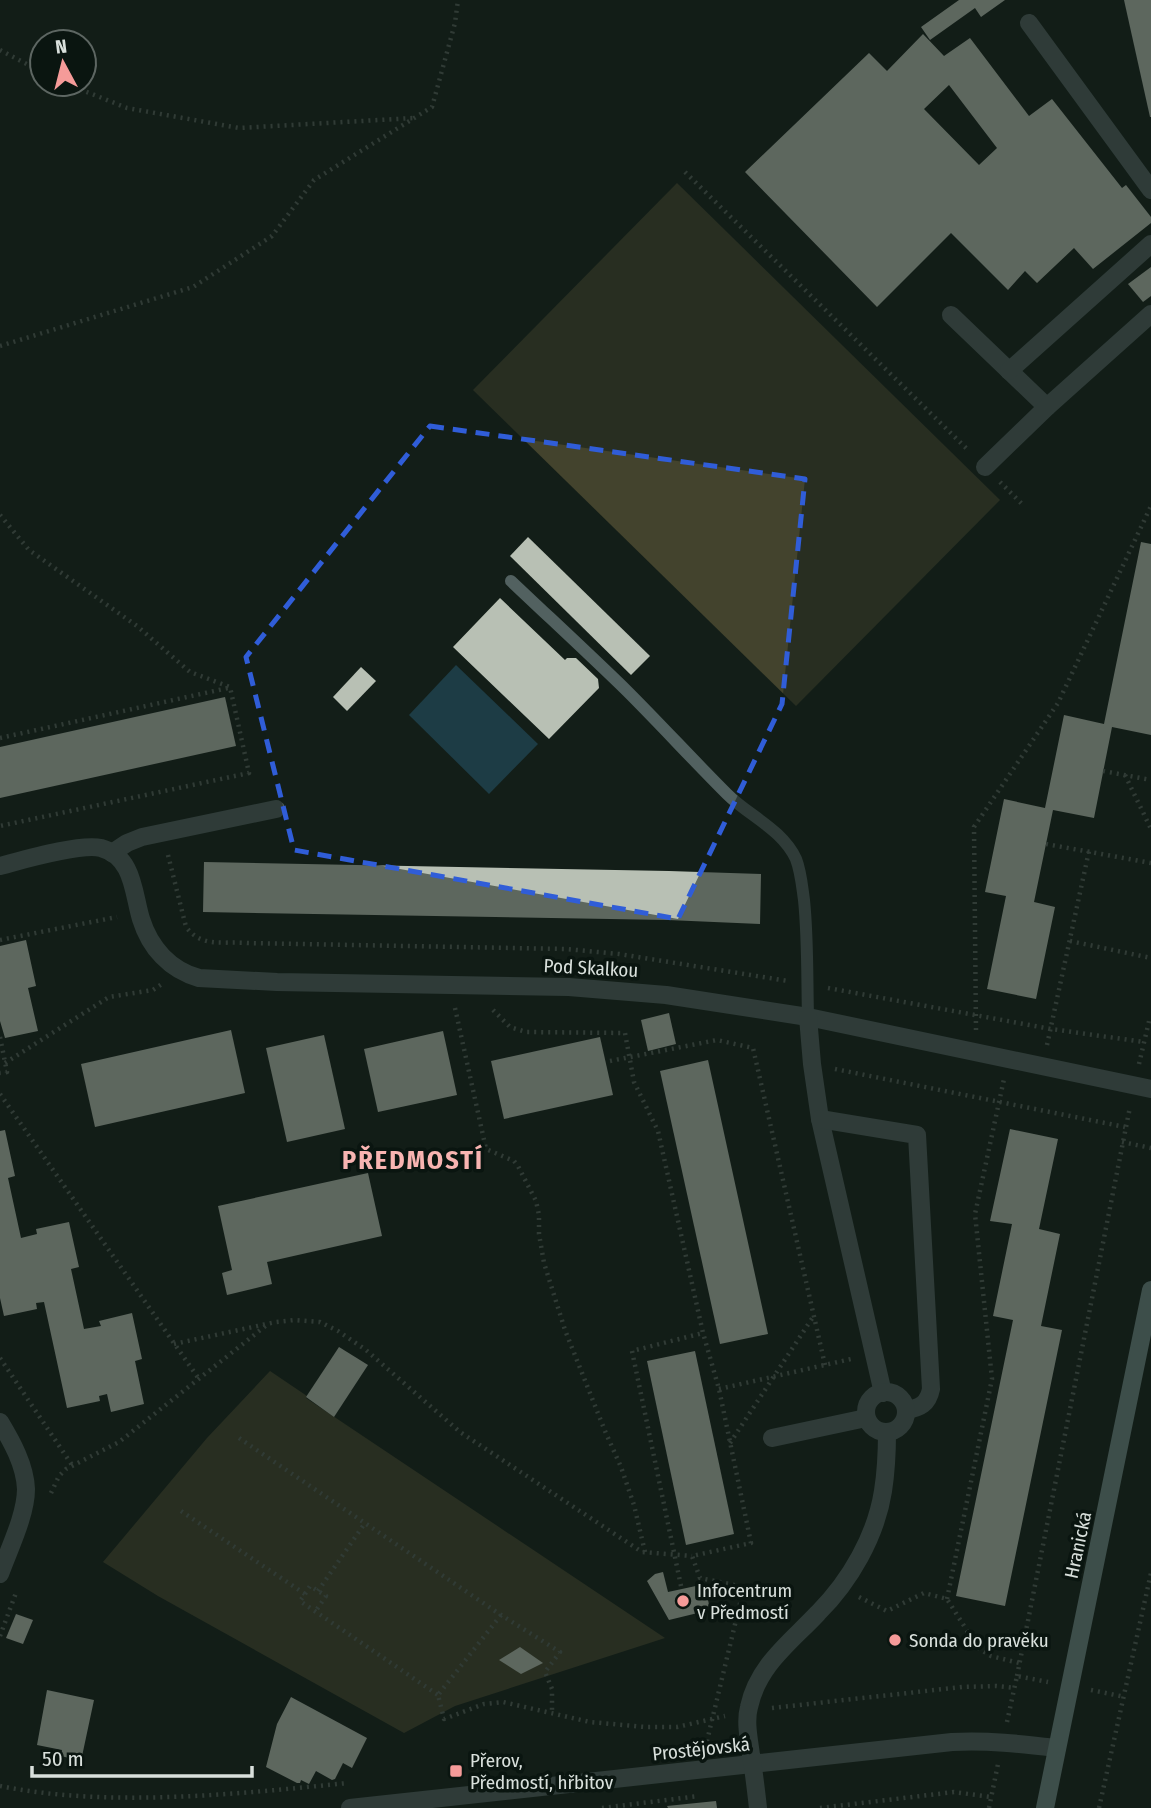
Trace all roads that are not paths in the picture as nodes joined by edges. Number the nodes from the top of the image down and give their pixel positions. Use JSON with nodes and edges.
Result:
{"nodes":[{"id":1,"x":1029,"y":23,"type":"dead end"},
{"id":2,"x":1151,"y":190,"type":"edge"},
{"id":3,"x":1151,"y":244,"type":"edge"},
{"id":4,"x":1151,"y":314,"type":"edge"},
{"id":5,"x":951,"y":315,"type":"dead end"},
{"id":6,"x":1009,"y":371,"type":"junction"},
{"id":7,"x":1047,"y":407,"type":"junction"},
{"id":8,"x":985,"y":467,"type":"road end"},
{"id":9,"x":512,"y":581,"type":"dead end"},
{"id":10,"x":276,"y":809,"type":"dead end"},
{"id":11,"x":112,"y":853,"type":"junction"},
{"id":12,"x":0,"y":866,"type":"edge"},
{"id":13,"x":808,"y":1017,"type":"junction"},
{"id":14,"x":1143,"y":1087,"type":"edge"},
{"id":15,"x":821,"y":1119,"type":"junction"},
{"id":16,"x":1151,"y":1290,"type":"edge"},
{"id":17,"x":883,"y":1393,"type":"junction"},
{"id":18,"x":906,"y":1410,"type":"junction"},
{"id":19,"x":866,"y":1418,"type":"junction"},
{"id":20,"x":0,"y":1422,"type":"edge"},
{"id":21,"x":887,"y":1432,"type":"junction"},
{"id":22,"x":772,"y":1438,"type":"dead end"},
{"id":23,"x":0,"y":1574,"type":"edge"},
{"id":24,"x":1058,"y":1748,"type":"junction"},
{"id":25,"x":753,"y":1764,"type":"junction"},
{"id":26,"x":350,"y":1808,"type":"edge"},
{"id":27,"x":758,"y":1808,"type":"edge"},
{"id":28,"x":1045,"y":1808,"type":"edge"}],
"edges":[{"from":1,"to":2,"type":"street"},
{"from":3,"to":6,"type":"street"},
{"from":4,"to":7,"type":"street"},
{"from":5,"to":6,"type":"street"},
{"from":6,"to":7,"type":"street"},
{"from":7,"to":8,"type":"street"},
{"from":9,"to":13,"type":"lane"},
{"from":10,"to":11,"type":"street"},
{"from":11,"to":12,"type":"street"},
{"from":11,"to":13,"type":"street","name":"Pod Skalkou"},
{"from":13,"to":14,"type":"street","name":"Pod Skalkou"},
{"from":13,"to":15,"type":"street"},
{"from":15,"to":17,"type":"street"},
{"from":15,"to":18,"type":"street"},
{"from":16,"to":24,"type":"main road","name":"Hranická"},
{"from":17,"to":18,"type":"street"},
{"from":17,"to":19,"type":"street"},
{"from":18,"to":21,"type":"street"},
{"from":19,"to":21,"type":"street"},
{"from":19,"to":22,"type":"street"},
{"from":20,"to":23,"type":"street"},
{"from":21,"to":25,"type":"street"},
{"from":24,"to":25,"type":"street","name":"Prostějovská"},
{"from":24,"to":28,"type":"main road","name":"Hranická"},
{"from":25,"to":26,"type":"street","name":"Prostějovská"},
{"from":25,"to":27,"type":"street"}]}
